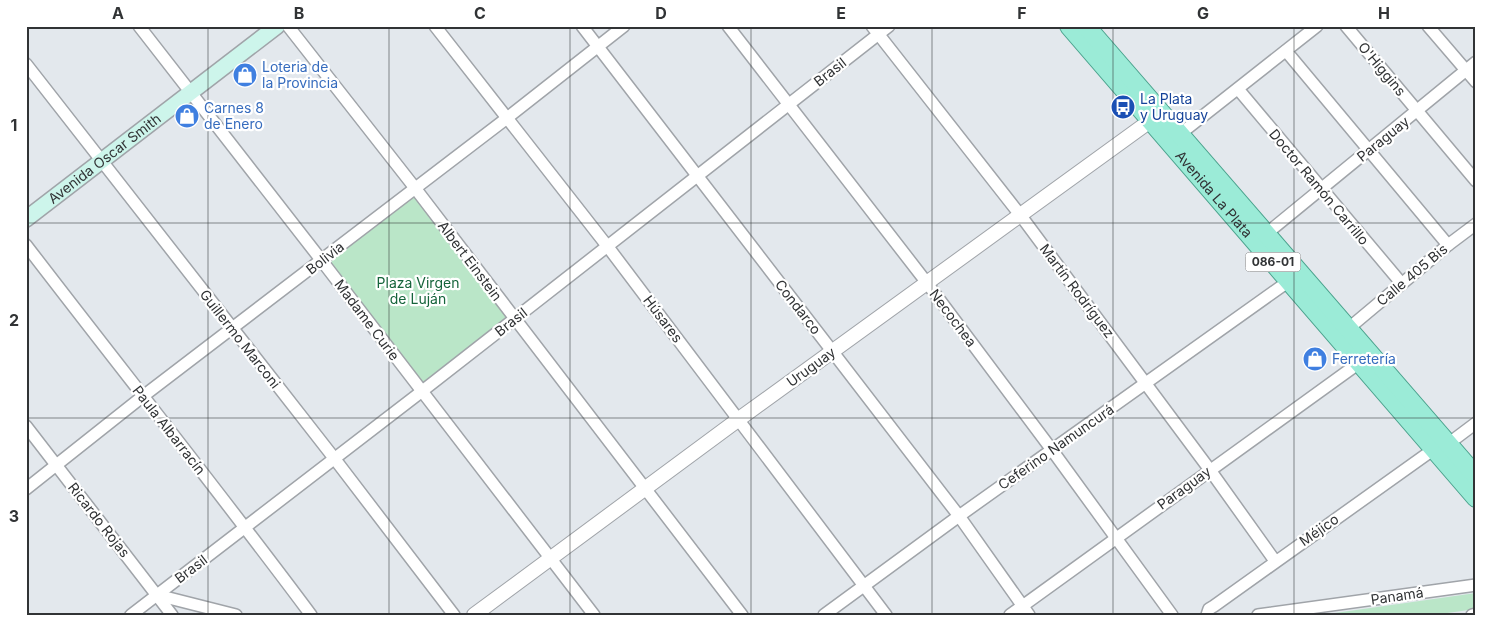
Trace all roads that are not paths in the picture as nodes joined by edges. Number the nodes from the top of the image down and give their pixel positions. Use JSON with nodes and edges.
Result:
{"nodes":[{"id":1,"x":139,"y":26,"type":"edge"},
{"id":2,"x":278,"y":26,"type":"edge"},
{"id":3,"x":288,"y":26,"type":"edge"},
{"id":4,"x":435,"y":26,"type":"edge"},
{"id":5,"x":582,"y":26,"type":"edge"},
{"id":6,"x":624,"y":26,"type":"edge"},
{"id":7,"x":728,"y":26,"type":"edge"},
{"id":8,"x":889,"y":26,"type":"edge"},
{"id":9,"x":1069,"y":26,"type":"edge"},
{"id":10,"x":1086,"y":26,"type":"edge"},
{"id":11,"x":1317,"y":26,"type":"edge"},
{"id":12,"x":1346,"y":26,"type":"edge"},
{"id":13,"x":1428,"y":26,"type":"edge"},
{"id":14,"x":875,"y":30,"type":"edge"},
{"id":15,"x":598,"y":46,"type":"junction"},
{"id":16,"x":1286,"y":51,"type":"junction"},
{"id":17,"x":1476,"y":62,"type":"edge"},
{"id":18,"x":26,"y":64,"type":"edge"},
{"id":19,"x":1466,"y":70,"type":"junction"},
{"id":20,"x":1476,"y":82,"type":"edge"},
{"id":21,"x":1238,"y":89,"type":"junction"},
{"id":22,"x":191,"y":93,"type":"junction"},
{"id":23,"x":789,"y":105,"type":"junction"},
{"id":24,"x":1417,"y":110,"type":"junction"},
{"id":25,"x":507,"y":118,"type":"junction"},
{"id":26,"x":1150,"y":120,"type":"junction"},
{"id":27,"x":1180,"y":134,"type":"junction"},
{"id":28,"x":1369,"y":150,"type":"junction"},
{"id":29,"x":101,"y":161,"type":"junction"},
{"id":30,"x":697,"y":176,"type":"junction"},
{"id":31,"x":1476,"y":181,"type":"edge"},
{"id":32,"x":415,"y":188,"type":"junction"},
{"id":33,"x":1320,"y":189,"type":"junction"},
{"id":34,"x":1021,"y":216,"type":"junction"},
{"id":35,"x":26,"y":219,"type":"edge"},
{"id":36,"x":1476,"y":224,"type":"edge"},
{"id":37,"x":1266,"y":234,"type":"junction"},
{"id":38,"x":1448,"y":244,"type":"junction"},
{"id":39,"x":26,"y":245,"type":"edge"},
{"id":40,"x":608,"y":247,"type":"junction"},
{"id":41,"x":322,"y":261,"type":"junction"},
{"id":42,"x":1289,"y":281,"type":"junction"},
{"id":43,"x":927,"y":283,"type":"junction"},
{"id":44,"x":1402,"y":284,"type":"junction"},
{"id":45,"x":514,"y":319,"type":"junction"},
{"id":46,"x":1349,"y":328,"type":"junction"},
{"id":47,"x":232,"y":329,"type":"junction"},
{"id":48,"x":832,"y":351,"type":"junction"},
{"id":49,"x":1359,"y":362,"type":"junction"},
{"id":50,"x":1146,"y":384,"type":"junction"},
{"id":51,"x":421,"y":392,"type":"junction"},
{"id":52,"x":142,"y":397,"type":"junction"},
{"id":53,"x":739,"y":419,"type":"junction"},
{"id":54,"x":1476,"y":423,"type":"edge"},
{"id":55,"x":26,"y":426,"type":"edge"},
{"id":56,"x":1441,"y":446,"type":"junction"},
{"id":57,"x":1052,"y":450,"type":"junction"},
{"id":58,"x":334,"y":458,"type":"junction"},
{"id":59,"x":57,"y":465,"type":"junction"},
{"id":60,"x":1210,"y":470,"type":"junction"},
{"id":61,"x":1476,"y":476,"type":"edge"},
{"id":62,"x":645,"y":488,"type":"junction"},
{"id":63,"x":26,"y":489,"type":"edge"},
{"id":64,"x":1476,"y":498,"type":"edge"},
{"id":65,"x":959,"y":516,"type":"junction"},
{"id":66,"x":246,"y":527,"type":"junction"},
{"id":67,"x":1116,"y":537,"type":"junction"},
{"id":68,"x":551,"y":558,"type":"junction"},
{"id":69,"x":1275,"y":561,"type":"junction"},
{"id":70,"x":1476,"y":585,"type":"edge"},
{"id":71,"x":864,"y":586,"type":"junction"},
{"id":72,"x":157,"y":595,"type":"junction"},
{"id":73,"x":1026,"y":610,"type":"edge"},
{"id":74,"x":131,"y":615,"type":"edge"},
{"id":75,"x":172,"y":615,"type":"edge"},
{"id":76,"x":236,"y":615,"type":"edge"},
{"id":77,"x":311,"y":615,"type":"edge"},
{"id":78,"x":454,"y":615,"type":"edge"},
{"id":79,"x":474,"y":615,"type":"edge"},
{"id":80,"x":594,"y":615,"type":"edge"},
{"id":81,"x":742,"y":615,"type":"edge"},
{"id":82,"x":824,"y":615,"type":"edge"},
{"id":83,"x":886,"y":615,"type":"edge"},
{"id":84,"x":1010,"y":615,"type":"edge"},
{"id":85,"x":1172,"y":615,"type":"edge"},
{"id":86,"x":1207,"y":615,"type":"edge"},
{"id":87,"x":1258,"y":615,"type":"edge"}],
"edges":[{"from":1,"to":22,"type":"street","name":"Madame Curie"},
{"from":2,"to":22,"type":"main road","name":"Avenida Oscar Smith"},
{"from":3,"to":32,"type":"street","name":"Albert Einstein"},
{"from":4,"to":25,"type":"street","name":"Húsares"},
{"from":5,"to":15,"type":"street","name":"Condarco"},
{"from":6,"to":15,"type":"street","name":"Bolivia"},
{"from":7,"to":23,"type":"street","name":"Necochea"},
{"from":8,"to":14,"type":"street","name":"Brasil"},
{"from":9,"to":26,"type":"main road","name":"Avenida La Plata","number":"086-01"},
{"from":10,"to":27,"type":"main road","name":"Avenida La Plata","number":"086-01"},
{"from":11,"to":16,"type":"street"},
{"from":12,"to":24,"type":"street","name":"O'Higgins"},
{"from":13,"to":19,"type":"street"},
{"from":14,"to":23,"type":"street","name":"Brasil"},
{"from":14,"to":34,"type":"street","name":"Martín Rodríguez"},
{"from":15,"to":25,"type":"street","name":"Bolivia"},
{"from":15,"to":30,"type":"street","name":"Condarco"},
{"from":16,"to":21,"type":"street"},
{"from":16,"to":28,"type":"street"},
{"from":17,"to":19,"type":"street","name":"Paraguay"},
{"from":18,"to":29,"type":"street","name":"Guillermo Marconi"},
{"from":19,"to":20,"type":"street"},
{"from":19,"to":24,"type":"street","name":"Paraguay"},
{"from":21,"to":27,"type":"street"},
{"from":21,"to":33,"type":"street","name":"Doctor Ramón Carrillo"},
{"from":22,"to":29,"type":"main road","name":"Avenida Oscar Smith"},
{"from":22,"to":41,"type":"street","name":"Madame Curie"},
{"from":23,"to":30,"type":"street","name":"Brasil"},
{"from":23,"to":43,"type":"street","name":"Necochea"},
{"from":24,"to":28,"type":"street","name":"Paraguay"},
{"from":24,"to":31,"type":"street","name":"O'Higgins"},
{"from":25,"to":32,"type":"street","name":"Bolivia"},
{"from":25,"to":40,"type":"street","name":"Húsares"},
{"from":26,"to":34,"type":"street","name":"Uruguay"},
{"from":26,"to":42,"type":"main road","name":"Avenida La Plata","number":"086-01"},
{"from":27,"to":37,"type":"main road","name":"Avenida La Plata","number":"086-01"},
{"from":28,"to":33,"type":"street","name":"Paraguay"},
{"from":28,"to":38,"type":"street"},
{"from":29,"to":35,"type":"main road","name":"Avenida Oscar Smith"},
{"from":29,"to":47,"type":"street","name":"Guillermo Marconi"},
{"from":30,"to":40,"type":"street","name":"Brasil"},
{"from":30,"to":48,"type":"street","name":"Condarco"},
{"from":32,"to":41,"type":"street","name":"Bolivia"},
{"from":32,"to":45,"type":"street","name":"Albert Einstein"},
{"from":33,"to":37,"type":"street","name":"Paraguay"},
{"from":33,"to":44,"type":"street","name":"Doctor Ramón Carrillo"},
{"from":34,"to":43,"type":"street","name":"Uruguay"},
{"from":34,"to":50,"type":"street","name":"Martín Rodríguez"},
{"from":36,"to":38,"type":"street","name":"Calle 405 Bis"},
{"from":37,"to":46,"type":"main road","name":"Avenida La Plata","number":"086-01"},
{"from":38,"to":44,"type":"street","name":"Calle 405 Bis"},
{"from":39,"to":52,"type":"street","name":"Paula Albarracín"},
{"from":40,"to":45,"type":"street","name":"Brasil"},
{"from":40,"to":53,"type":"street","name":"Húsares"},
{"from":41,"to":47,"type":"street","name":"Bolivia"},
{"from":41,"to":51,"type":"street","name":"Madame Curie"},
{"from":42,"to":49,"type":"main road","name":"Avenida La Plata","number":"086-01"},
{"from":42,"to":50,"type":"street","name":"Ceferino Namuncurá"},
{"from":43,"to":48,"type":"street","name":"Uruguay"},
{"from":43,"to":57,"type":"street","name":"Necochea"},
{"from":44,"to":46,"type":"street","name":"Calle 405 Bis"},
{"from":45,"to":51,"type":"street","name":"Brasil"},
{"from":45,"to":62,"type":"street","name":"Albert Einstein"},
{"from":46,"to":56,"type":"main road","name":"Avenida La Plata","number":"086-01"},
{"from":47,"to":52,"type":"street","name":"Bolivia"},
{"from":47,"to":58,"type":"street","name":"Guillermo Marconi"},
{"from":48,"to":53,"type":"street","name":"Uruguay"},
{"from":48,"to":65,"type":"street","name":"Condarco"},
{"from":49,"to":56,"type":"main road","name":"Avenida La Plata","number":"086-01"},
{"from":49,"to":60,"type":"street","name":"Paraguay"},
{"from":50,"to":57,"type":"street","name":"Ceferino Namuncurá"},
{"from":50,"to":60,"type":"street","name":"Martín Rodríguez"},
{"from":51,"to":58,"type":"street","name":"Brasil"},
{"from":51,"to":68,"type":"street","name":"Madame Curie"},
{"from":52,"to":59,"type":"street","name":"Bolivia"},
{"from":52,"to":66,"type":"street","name":"Paula Albarracín"},
{"from":53,"to":62,"type":"street","name":"Uruguay"},
{"from":53,"to":71,"type":"street","name":"Húsares"},
{"from":54,"to":56,"type":"street","name":"Méjico"},
{"from":55,"to":59,"type":"street","name":"Ricardo Rojas"},
{"from":56,"to":61,"type":"main road","name":"Avenida La Plata","number":"086-01"},
{"from":56,"to":64,"type":"main road","name":"Avenida La Plata","number":"086-01"},
{"from":56,"to":69,"type":"street","name":"Méjico"},
{"from":57,"to":65,"type":"street","name":"Ceferino Namuncurá"},
{"from":57,"to":67,"type":"street","name":"Necochea"},
{"from":58,"to":66,"type":"street","name":"Brasil"},
{"from":58,"to":78,"type":"street","name":"Guillermo Marconi"},
{"from":59,"to":63,"type":"street","name":"Bolivia"},
{"from":59,"to":72,"type":"street","name":"Ricardo Rojas"},
{"from":60,"to":67,"type":"street","name":"Paraguay"},
{"from":60,"to":69,"type":"street","name":"Martín Rodríguez"},
{"from":62,"to":68,"type":"street","name":"Uruguay"},
{"from":62,"to":81,"type":"street","name":"Albert Einstein"},
{"from":65,"to":71,"type":"street","name":"Ceferino Namuncurá"},
{"from":65,"to":73,"type":"street","name":"Condarco"},
{"from":66,"to":72,"type":"street","name":"Brasil"},
{"from":66,"to":77,"type":"street","name":"Paula Albarracín"},
{"from":67,"to":73,"type":"street","name":"Paraguay"},
{"from":67,"to":85,"type":"street","name":"Necochea"},
{"from":68,"to":79,"type":"street","name":"Uruguay"},
{"from":68,"to":80,"type":"street","name":"Madame Curie"},
{"from":69,"to":86,"type":"street","name":"Méjico"},
{"from":70,"to":87,"type":"street","name":"Panamá"},
{"from":71,"to":82,"type":"street","name":"Ceferino Namuncurá"},
{"from":71,"to":83,"type":"street","name":"Húsares"},
{"from":72,"to":74,"type":"street","name":"Brasil"},
{"from":72,"to":75,"type":"street","name":"Ricardo Rojas"},
{"from":72,"to":76,"type":"street"},
{"from":73,"to":84,"type":"street","name":"Paraguay"}]}
